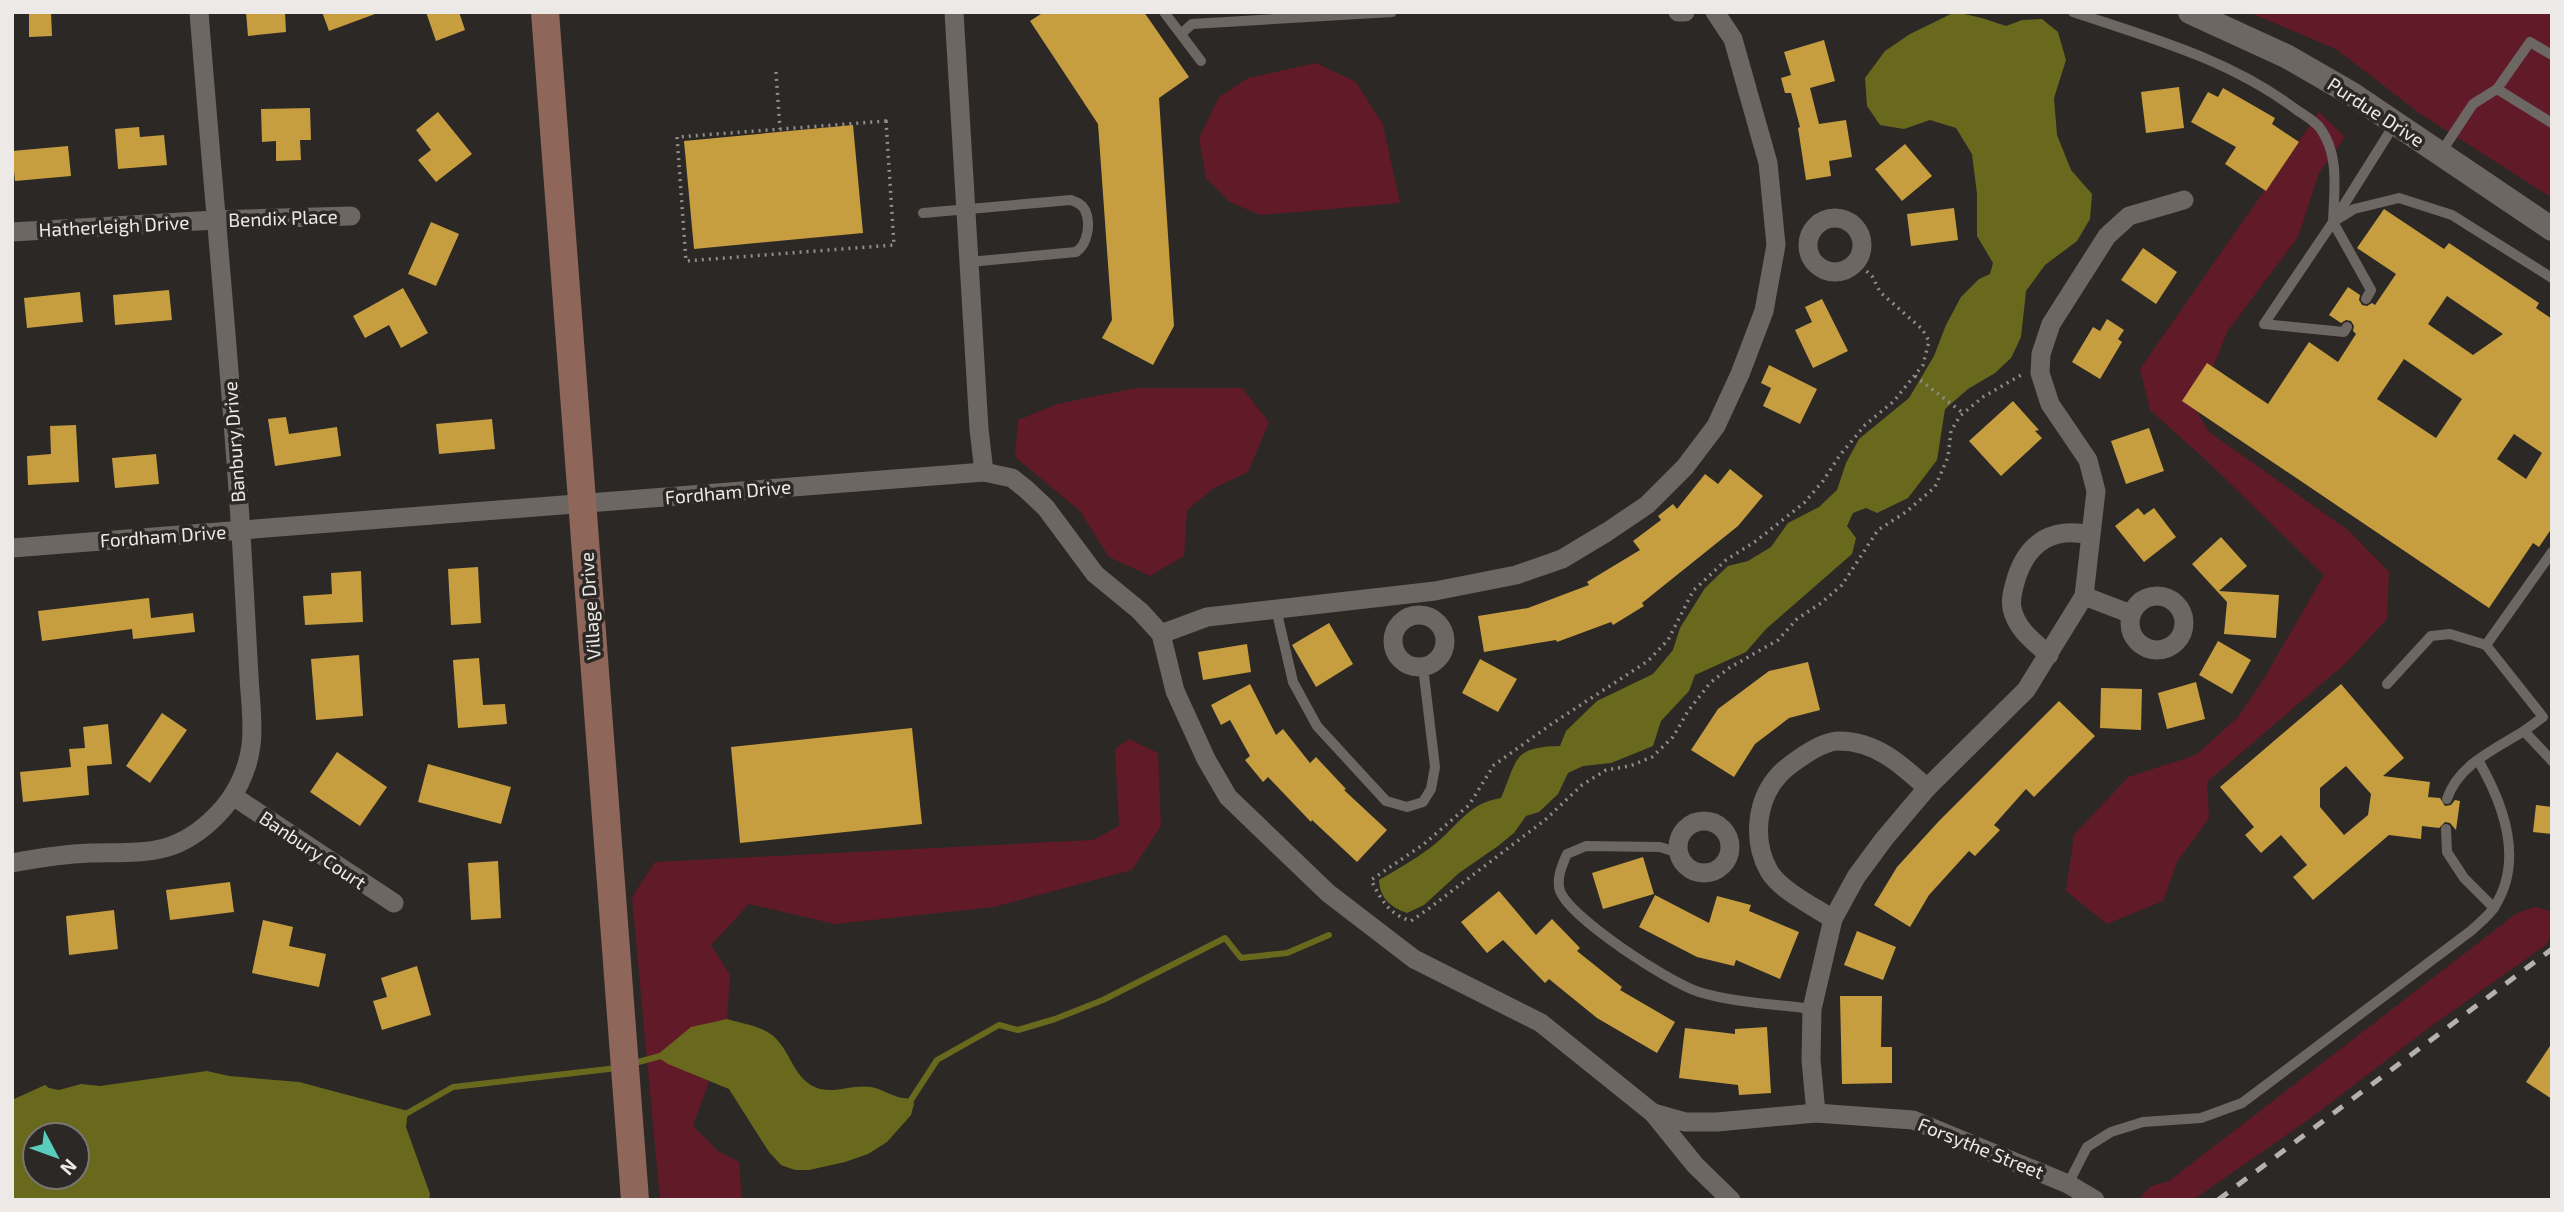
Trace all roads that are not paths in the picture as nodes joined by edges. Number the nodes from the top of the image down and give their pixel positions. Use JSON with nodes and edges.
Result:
{"nodes":[{"id":1,"x":199,"y":12,"type":"edge"},
{"id":2,"x":545,"y":12,"type":"edge"},
{"id":3,"x":954,"y":12,"type":"edge"},
{"id":4,"x":1164,"y":12,"type":"edge"},
{"id":5,"x":1216,"y":12,"type":"edge"},
{"id":6,"x":1392,"y":12,"type":"edge"},
{"id":7,"x":1678,"y":12,"type":"edge"},
{"id":8,"x":1685,"y":12,"type":"edge"},
{"id":9,"x":1716,"y":12,"type":"edge"},
{"id":10,"x":2073,"y":12,"type":"edge"},
{"id":11,"x":2190,"y":12,"type":"edge"},
{"id":12,"x":1223,"y":23,"type":"junction"},
{"id":13,"x":1181,"y":34,"type":"junction"},
{"id":14,"x":2552,"y":55,"type":"edge"},
{"id":15,"x":1201,"y":61,"type":"dead end"},
{"id":16,"x":2497,"y":89,"type":"junction"},
{"id":17,"x":2395,"y":123,"type":"junction"},
{"id":18,"x":2552,"y":123,"type":"edge"},
{"id":19,"x":2440,"y":153,"type":"junction"},
{"id":20,"x":2184,"y":200,"type":"dead end"},
{"id":21,"x":966,"y":210,"type":"junction"},
{"id":22,"x":923,"y":213,"type":"dead end"},
{"id":23,"x":351,"y":216,"type":"dead end"},
{"id":24,"x":215,"y":220,"type":"junction"},
{"id":25,"x":2333,"y":222,"type":"junction"},
{"id":26,"x":2552,"y":229,"type":"edge"},
{"id":27,"x":12,"y":232,"type":"edge"},
{"id":28,"x":1808,"y":244,"type":"junction"},
{"id":29,"x":1776,"y":245,"type":"junction"},
{"id":30,"x":969,"y":262,"type":"junction"},
{"id":31,"x":2552,"y":278,"type":"edge"},
{"id":32,"x":2366,"y":299,"type":"dead end"},
{"id":33,"x":2347,"y":327,"type":"dead end"},
{"id":34,"x":984,"y":472,"type":"junction"},
{"id":35,"x":583,"y":504,"type":"junction"},
{"id":36,"x":241,"y":530,"type":"junction"},
{"id":37,"x":2090,"y":535,"type":"junction"},
{"id":38,"x":12,"y":548,"type":"edge"},
{"id":39,"x":2552,"y":552,"type":"edge"},
{"id":40,"x":1414,"y":593,"type":"junction"},
{"id":41,"x":2084,"y":596,"type":"junction"},
{"id":42,"x":1276,"y":609,"type":"junction"},
{"id":43,"x":2132,"y":614,"type":"dead end"},
{"id":44,"x":1418,"y":615,"type":"junction"},
{"id":45,"x":1161,"y":634,"type":"junction"},
{"id":46,"x":2486,"y":645,"type":"junction"},
{"id":47,"x":2049,"y":655,"type":"junction"},
{"id":48,"x":1423,"y":667,"type":"junction"},
{"id":49,"x":2387,"y":684,"type":"dead end"},
{"id":50,"x":2524,"y":730,"type":"junction"},
{"id":51,"x":2478,"y":760,"type":"junction"},
{"id":52,"x":2552,"y":761,"type":"edge"},
{"id":53,"x":1927,"y":788,"type":"junction"},
{"id":54,"x":233,"y":796,"type":"junction"},
{"id":55,"x":2447,"y":799,"type":"dead end"},
{"id":56,"x":2446,"y":829,"type":"dead end"},
{"id":57,"x":1759,"y":841,"type":"junction"},
{"id":58,"x":1730,"y":845,"type":"junction"},
{"id":59,"x":1679,"y":853,"type":"junction"},
{"id":60,"x":12,"y":863,"type":"edge"},
{"id":61,"x":394,"y":903,"type":"dead end"},
{"id":62,"x":2494,"y":908,"type":"junction"},
{"id":63,"x":1833,"y":919,"type":"junction"},
{"id":64,"x":1812,"y":1009,"type":"junction"},
{"id":65,"x":1653,"y":1113,"type":"junction"},
{"id":66,"x":1816,"y":1113,"type":"junction"},
{"id":67,"x":2068,"y":1184,"type":"junction"},
{"id":68,"x":635,"y":1200,"type":"edge"},
{"id":69,"x":1731,"y":1200,"type":"edge"},
{"id":70,"x":2095,"y":1200,"type":"edge"}],
"edges":[{"from":1,"to":24,"type":"street","name":"Banbury Drive"},
{"from":2,"to":35,"type":"main road","name":"Village Drive"},
{"from":3,"to":21,"type":"street"},
{"from":4,"to":13,"type":"lane"},
{"from":5,"to":12,"type":"lane"},
{"from":6,"to":12,"type":"lane"},
{"from":7,"to":8,"type":"street"},
{"from":9,"to":29,"type":"street"},
{"from":10,"to":25,"type":"lane"},
{"from":11,"to":17,"type":"street","name":"Purdue Drive"},
{"from":12,"to":13,"type":"lane"},
{"from":13,"to":15,"type":"lane"},
{"from":14,"to":16,"type":"lane"},
{"from":16,"to":18,"type":"lane"},
{"from":16,"to":19,"type":"lane"},
{"from":17,"to":19,"type":"street","name":"Purdue Drive"},
{"from":17,"to":25,"type":"lane"},
{"from":19,"to":26,"type":"street","name":"Purdue Drive"},
{"from":20,"to":37,"type":"street"},
{"from":21,"to":22,"type":"lane"},
{"from":21,"to":30,"type":"street"},
{"from":21,"to":30,"type":"lane"},
{"from":23,"to":24,"type":"street","name":"Bendix Place"},
{"from":24,"to":27,"type":"street","name":"Hatherleigh Drive"},
{"from":24,"to":36,"type":"street","name":"Banbury Drive"},
{"from":25,"to":31,"type":"lane"},
{"from":25,"to":32,"type":"lane"},
{"from":25,"to":33,"type":"lane"},
{"from":28,"to":28,"type":"street"},
{"from":28,"to":29,"type":"street"},
{"from":29,"to":40,"type":"street"},
{"from":30,"to":34,"type":"street"},
{"from":34,"to":35,"type":"street","name":"Fordham Drive"},
{"from":34,"to":45,"type":"street"},
{"from":35,"to":36,"type":"street","name":"Fordham Drive"},
{"from":35,"to":68,"type":"main road","name":"Village Drive"},
{"from":36,"to":38,"type":"street","name":"Fordham Drive"},
{"from":36,"to":54,"type":"street","name":"Banbury Drive"},
{"from":37,"to":41,"type":"street"},
{"from":37,"to":47,"type":"street"},
{"from":39,"to":46,"type":"lane"},
{"from":40,"to":42,"type":"street"},
{"from":40,"to":44,"type":"street"},
{"from":41,"to":43,"type":"street"},
{"from":41,"to":47,"type":"street"},
{"from":42,"to":45,"type":"street"},
{"from":42,"to":48,"type":"lane"},
{"from":44,"to":48,"type":"street"},
{"from":44,"to":48,"type":"street"},
{"from":45,"to":65,"type":"street"},
{"from":46,"to":49,"type":"lane"},
{"from":46,"to":50,"type":"lane"},
{"from":47,"to":53,"type":"street"},
{"from":50,"to":51,"type":"lane"},
{"from":50,"to":52,"type":"lane"},
{"from":51,"to":55,"type":"lane"},
{"from":51,"to":62,"type":"lane"},
{"from":53,"to":57,"type":"street"},
{"from":53,"to":63,"type":"street"},
{"from":54,"to":60,"type":"street","name":"Banbury Drive"},
{"from":54,"to":61,"type":"street","name":"Banbury Court"},
{"from":56,"to":62,"type":"lane"},
{"from":57,"to":58,"type":"street"},
{"from":57,"to":63,"type":"street"},
{"from":58,"to":59,"type":"street"},
{"from":58,"to":59,"type":"street"},
{"from":59,"to":64,"type":"lane"},
{"from":62,"to":67,"type":"lane"},
{"from":63,"to":64,"type":"street"},
{"from":64,"to":66,"type":"street"},
{"from":65,"to":66,"type":"street","name":"Forsythe Street"},
{"from":65,"to":69,"type":"street"},
{"from":66,"to":67,"type":"street","name":"Forsythe Street"},
{"from":67,"to":70,"type":"street","name":"Forsythe Street"}]}
